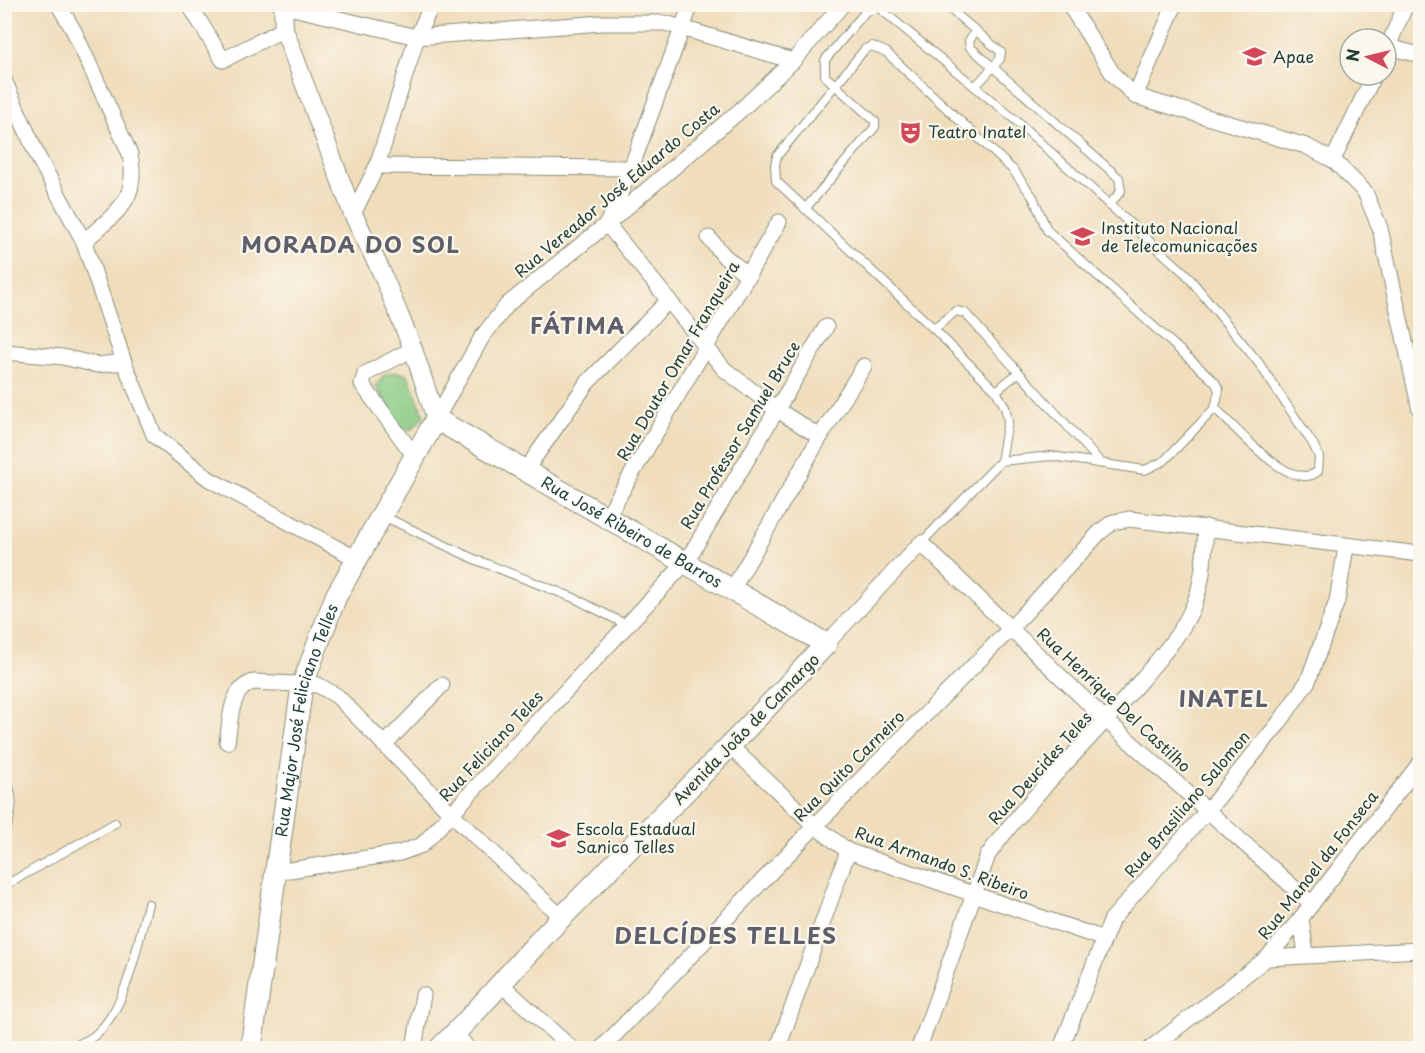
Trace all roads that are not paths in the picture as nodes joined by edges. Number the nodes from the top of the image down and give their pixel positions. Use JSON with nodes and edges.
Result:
{"nodes":[{"id":1,"x":58,"y":4,"type":"edge"},
{"id":2,"x":189,"y":4,"type":"edge"},
{"id":3,"x":432,"y":4,"type":"edge"},
{"id":4,"x":691,"y":4,"type":"edge"},
{"id":5,"x":843,"y":4,"type":"edge"},
{"id":6,"x":944,"y":4,"type":"edge"},
{"id":7,"x":1068,"y":4,"type":"edge"},
{"id":8,"x":1174,"y":4,"type":"edge"},
{"id":9,"x":1406,"y":4,"type":"edge"},
{"id":10,"x":283,"y":5,"type":"edge"},
{"id":11,"x":682,"y":27,"type":"junction"},
{"id":12,"x":1396,"y":27,"type":"edge"},
{"id":13,"x":285,"y":29,"type":"junction"},
{"id":14,"x":976,"y":30,"type":"junction"},
{"id":15,"x":417,"y":37,"type":"junction"},
{"id":16,"x":1398,"y":51,"type":"edge"},
{"id":17,"x":1420,"y":55,"type":"edge"},
{"id":18,"x":793,"y":61,"type":"junction"},
{"id":19,"x":992,"y":67,"type":"junction"},
{"id":20,"x":4,"y":80,"type":"edge"},
{"id":21,"x":835,"y":86,"type":"junction"},
{"id":22,"x":975,"y":87,"type":"junction"},
{"id":23,"x":1368,"y":87,"type":"edge"},
{"id":24,"x":1135,"y":96,"type":"junction"},
{"id":25,"x":1333,"y":160,"type":"junction"},
{"id":26,"x":377,"y":166,"type":"junction"},
{"id":27,"x":631,"y":168,"type":"junction"},
{"id":28,"x":1109,"y":205,"type":"junction"},
{"id":29,"x":805,"y":209,"type":"junction"},
{"id":30,"x":353,"y":214,"type":"junction"},
{"id":31,"x":779,"y":222,"type":"dead end"},
{"id":32,"x":607,"y":224,"type":"junction"},
{"id":33,"x":709,"y":238,"type":"dead end"},
{"id":34,"x":84,"y":242,"type":"junction"},
{"id":35,"x":749,"y":276,"type":"junction"},
{"id":36,"x":669,"y":300,"type":"junction"},
{"id":37,"x":826,"y":327,"type":"dead end"},
{"id":38,"x":934,"y":329,"type":"junction"},
{"id":39,"x":707,"y":346,"type":"junction"},
{"id":40,"x":413,"y":349,"type":"junction"},
{"id":41,"x":4,"y":352,"type":"edge"},
{"id":42,"x":124,"y":362,"type":"junction"},
{"id":43,"x":864,"y":366,"type":"dead end"},
{"id":44,"x":1018,"y":373,"type":"junction"},
{"id":45,"x":996,"y":392,"type":"junction"},
{"id":46,"x":1215,"y":408,"type":"junction"},
{"id":47,"x":776,"y":409,"type":"junction"},
{"id":48,"x":1420,"y":410,"type":"edge"},
{"id":49,"x":436,"y":418,"type":"junction"},
{"id":50,"x":820,"y":437,"type":"junction"},
{"id":51,"x":415,"y":457,"type":"junction"},
{"id":52,"x":1001,"y":461,"type":"junction"},
{"id":53,"x":1101,"y":463,"type":"junction"},
{"id":54,"x":525,"y":471,"type":"junction"},
{"id":55,"x":381,"y":515,"type":"junction"},
{"id":56,"x":606,"y":518,"type":"junction"},
{"id":57,"x":1206,"y":527,"type":"junction"},
{"id":58,"x":921,"y":543,"type":"junction"},
{"id":59,"x":1346,"y":547,"type":"junction"},
{"id":60,"x":1420,"y":554,"type":"edge"},
{"id":61,"x":357,"y":559,"type":"junction"},
{"id":62,"x":686,"y":562,"type":"junction"},
{"id":63,"x":732,"y":590,"type":"junction"},
{"id":64,"x":628,"y":626,"type":"junction"},
{"id":65,"x":1011,"y":628,"type":"junction"},
{"id":66,"x":826,"y":644,"type":"junction"},
{"id":67,"x":442,"y":685,"type":"dead end"},
{"id":68,"x":303,"y":686,"type":"junction"},
{"id":69,"x":1107,"y":721,"type":"junction"},
{"id":70,"x":227,"y":742,"type":"dead end"},
{"id":71,"x":384,"y":745,"type":"junction"},
{"id":72,"x":731,"y":747,"type":"junction"},
{"id":73,"x":1420,"y":763,"type":"edge"},
{"id":74,"x":4,"y":774,"type":"edge"},
{"id":75,"x":1207,"y":811,"type":"junction"},
{"id":76,"x":452,"y":814,"type":"junction"},
{"id":77,"x":115,"y":823,"type":"dead end"},
{"id":78,"x":815,"y":826,"type":"junction"},
{"id":79,"x":4,"y":833,"type":"edge"},
{"id":80,"x":848,"y":850,"type":"junction"},
{"id":81,"x":277,"y":872,"type":"junction"},
{"id":82,"x":4,"y":886,"type":"edge"},
{"id":83,"x":974,"y":895,"type":"junction"},
{"id":84,"x":148,"y":904,"type":"dead end"},
{"id":85,"x":1312,"y":904,"type":"junction"},
{"id":86,"x":561,"y":917,"type":"junction"},
{"id":87,"x":1301,"y":918,"type":"junction"},
{"id":88,"x":1104,"y":939,"type":"junction"},
{"id":89,"x":1420,"y":950,"type":"edge"},
{"id":90,"x":1306,"y":955,"type":"junction"},
{"id":91,"x":1267,"y":958,"type":"junction"},
{"id":92,"x":502,"y":985,"type":"junction"},
{"id":93,"x":423,"y":995,"type":"dead end"},
{"id":94,"x":462,"y":1041,"type":"edge"},
{"id":95,"x":70,"y":1048,"type":"edge"},
{"id":96,"x":251,"y":1048,"type":"edge"},
{"id":97,"x":414,"y":1048,"type":"edge"},
{"id":98,"x":440,"y":1048,"type":"edge"},
{"id":99,"x":571,"y":1048,"type":"edge"},
{"id":100,"x":602,"y":1048,"type":"edge"},
{"id":101,"x":778,"y":1048,"type":"edge"},
{"id":102,"x":919,"y":1048,"type":"edge"},
{"id":103,"x":1061,"y":1048,"type":"edge"},
{"id":104,"x":1151,"y":1048,"type":"edge"}],
"edges":[{"from":1,"to":34,"type":"street"},
{"from":2,"to":13,"type":"street"},
{"from":3,"to":15,"type":"street"},
{"from":4,"to":11,"type":"street"},
{"from":5,"to":18,"type":"street","name":"Rua Vereador José Eduardo Costa"},
{"from":6,"to":14,"type":"lane"},
{"from":7,"to":24,"type":"street"},
{"from":8,"to":24,"type":"street"},
{"from":9,"to":12,"type":"street"},
{"from":10,"to":13,"type":"street"},
{"from":10,"to":15,"type":"street"},
{"from":11,"to":15,"type":"street"},
{"from":11,"to":18,"type":"street"},
{"from":11,"to":27,"type":"street"},
{"from":13,"to":30,"type":"street"},
{"from":14,"to":19,"type":"lane"},
{"from":14,"to":19,"type":"lane"},
{"from":15,"to":26,"type":"street"},
{"from":16,"to":17,"type":"street"},
{"from":18,"to":32,"type":"street","name":"Rua Vereador José Eduardo Costa"},
{"from":19,"to":22,"type":"lane"},
{"from":19,"to":28,"type":"lane"},
{"from":20,"to":34,"type":"street"},
{"from":21,"to":22,"type":"lane"},
{"from":21,"to":29,"type":"lane"},
{"from":21,"to":29,"type":"lane"},
{"from":21,"to":46,"type":"lane"},
{"from":22,"to":28,"type":"lane"},
{"from":23,"to":25,"type":"street"},
{"from":24,"to":25,"type":"street"},
{"from":25,"to":48,"type":"street"},
{"from":26,"to":27,"type":"street"},
{"from":26,"to":30,"type":"street"},
{"from":27,"to":32,"type":"street"},
{"from":28,"to":46,"type":"lane"},
{"from":29,"to":38,"type":"lane"},
{"from":30,"to":40,"type":"street"},
{"from":31,"to":35,"type":"street","name":"Rua Doutor Omar Franqueira"},
{"from":32,"to":36,"type":"street"},
{"from":32,"to":49,"type":"street","name":"Rua Vereador José Eduardo Costa"},
{"from":33,"to":35,"type":"street"},
{"from":34,"to":42,"type":"street"},
{"from":35,"to":39,"type":"street","name":"Rua Doutor Omar Franqueira"},
{"from":36,"to":39,"type":"street"},
{"from":36,"to":54,"type":"street"},
{"from":37,"to":47,"type":"street","name":"Rua Professor Samuel Bruce"},
{"from":38,"to":44,"type":"lane"},
{"from":38,"to":45,"type":"lane"},
{"from":39,"to":47,"type":"street"},
{"from":39,"to":56,"type":"street","name":"Rua Doutor Omar Franqueira"},
{"from":40,"to":49,"type":"street"},
{"from":40,"to":51,"type":"street"},
{"from":41,"to":42,"type":"street"},
{"from":42,"to":61,"type":"street"},
{"from":43,"to":50,"type":"street"},
{"from":44,"to":45,"type":"lane"},
{"from":44,"to":53,"type":"lane"},
{"from":45,"to":52,"type":"lane"},
{"from":46,"to":53,"type":"lane"},
{"from":47,"to":50,"type":"street"},
{"from":47,"to":62,"type":"street","name":"Rua Professor Samuel Bruce"},
{"from":49,"to":51,"type":"main road","name":"Rua Major José Feliciano Telles"},
{"from":49,"to":54,"type":"main road","name":"Rua José Ribeiro de Barros"},
{"from":50,"to":63,"type":"street"},
{"from":51,"to":55,"type":"main road","name":"Rua Major José Feliciano Telles"},
{"from":52,"to":53,"type":"lane"},
{"from":52,"to":58,"type":"lane","name":"Avenida João de Camargo"},
{"from":54,"to":56,"type":"main road","name":"Rua José Ribeiro de Barros"},
{"from":55,"to":61,"type":"main road","name":"Rua Major José Feliciano Telles"},
{"from":55,"to":64,"type":"lane"},
{"from":56,"to":62,"type":"main road","name":"Rua José Ribeiro de Barros"},
{"from":57,"to":59,"type":"street"},
{"from":57,"to":65,"type":"street","name":"Rua Quito Carneiro"},
{"from":57,"to":69,"type":"street","name":"Rua Deucides Teles"},
{"from":58,"to":65,"type":"street","name":"Rua Henrique Del Castilho"},
{"from":58,"to":66,"type":"street","name":"Avenida João de Camargo"},
{"from":59,"to":60,"type":"street"},
{"from":59,"to":75,"type":"street","name":"Rua Brasiliano Salomon"},
{"from":61,"to":68,"type":"main road","name":"Rua Major José Feliciano Telles"},
{"from":62,"to":63,"type":"main road","name":"Rua José Ribeiro de Barros"},
{"from":62,"to":64,"type":"street","name":"Rua Feliciano Teles"},
{"from":63,"to":66,"type":"main road","name":"Rua José Ribeiro de Barros"},
{"from":64,"to":76,"type":"street","name":"Rua Feliciano Teles"},
{"from":65,"to":69,"type":"street","name":"Rua Henrique Del Castilho"},
{"from":65,"to":78,"type":"street","name":"Rua Quito Carneiro"},
{"from":66,"to":72,"type":"main road","name":"Avenida João de Camargo"},
{"from":67,"to":71,"type":"street"},
{"from":68,"to":70,"type":"street"},
{"from":68,"to":71,"type":"street"},
{"from":68,"to":81,"type":"main road","name":"Rua Major José Feliciano Telles"},
{"from":69,"to":75,"type":"street","name":"Rua Henrique Del Castilho"},
{"from":69,"to":83,"type":"street","name":"Rua Deucides Teles"},
{"from":71,"to":76,"type":"street"},
{"from":72,"to":78,"type":"street","name":"Rua Armando S. Ribeiro"},
{"from":72,"to":86,"type":"main road","name":"Avenida João de Camargo"},
{"from":73,"to":85,"type":"street","name":"Rua Manoel da Fonseca"},
{"from":74,"to":79,"type":"lane"},
{"from":75,"to":85,"type":"street","name":"Rua Henrique Del Castilho"},
{"from":75,"to":88,"type":"street","name":"Rua Brasiliano Salomon"},
{"from":76,"to":81,"type":"street","name":"Rua Feliciano Teles"},
{"from":76,"to":86,"type":"street"},
{"from":77,"to":82,"type":"lane"},
{"from":78,"to":80,"type":"street","name":"Rua Armando S. Ribeiro"},
{"from":78,"to":100,"type":"street","name":"Rua Quito Carneiro"},
{"from":80,"to":83,"type":"street","name":"Rua Armando S. Ribeiro"},
{"from":80,"to":101,"type":"street"},
{"from":81,"to":96,"type":"main road","name":"Rua Major José Feliciano Telles"},
{"from":83,"to":88,"type":"street","name":"Rua Armando S. Ribeiro"},
{"from":83,"to":102,"type":"street","name":"Rua Deucides Teles"},
{"from":84,"to":95,"type":"lane"},
{"from":85,"to":87,"type":"street","name":"Rua Manoel da Fonseca"},
{"from":86,"to":92,"type":"main road","name":"Avenida João de Camargo"},
{"from":87,"to":90,"type":"street"},
{"from":87,"to":91,"type":"street","name":"Rua Manoel da Fonseca"},
{"from":88,"to":103,"type":"street","name":"Rua Brasiliano Salomon"},
{"from":89,"to":90,"type":"street"},
{"from":90,"to":91,"type":"street"},
{"from":91,"to":104,"type":"street","name":"Rua Manoel da Fonseca"},
{"from":92,"to":94,"type":"main road","name":"Avenida João de Camargo"},
{"from":92,"to":99,"type":"street"},
{"from":93,"to":97,"type":"street"},
{"from":94,"to":98,"type":"main road","name":"Avenida João de Camargo"}]}
